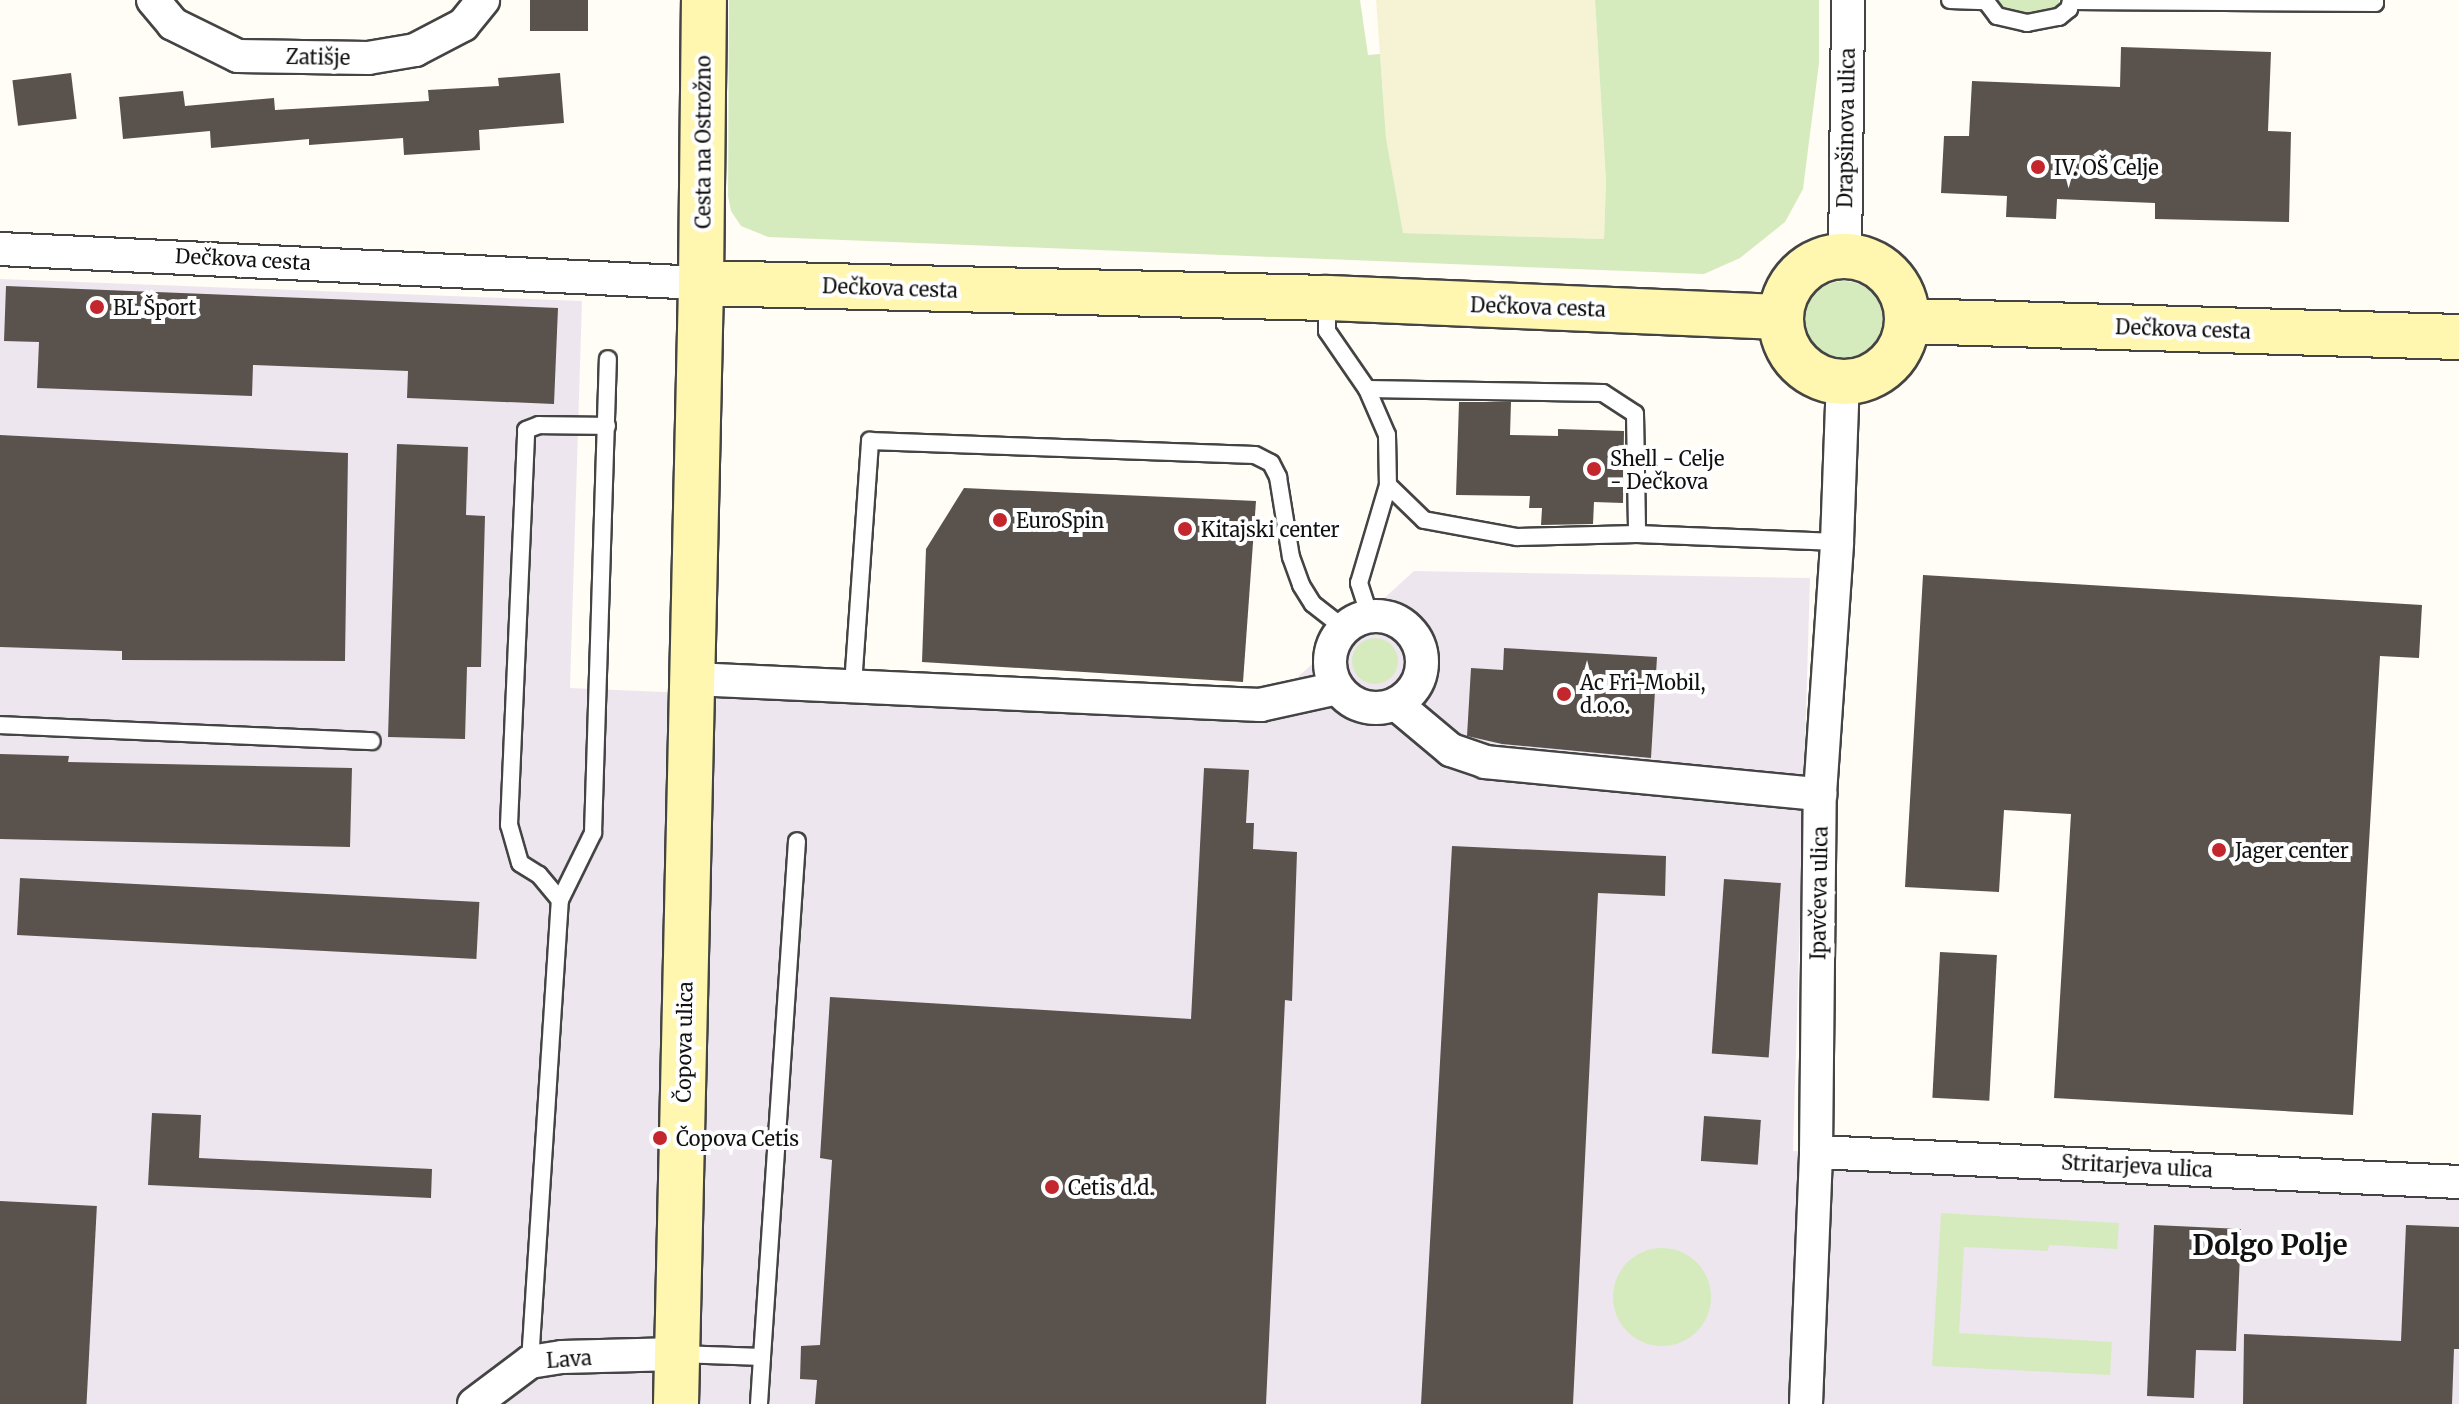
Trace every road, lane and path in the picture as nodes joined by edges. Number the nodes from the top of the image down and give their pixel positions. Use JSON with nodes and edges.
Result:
{"nodes":[{"id":1,"x":153,"y":0,"type":"edge"},
{"id":2,"x":483,"y":0,"type":"edge"},
{"id":3,"x":704,"y":0,"type":"edge"},
{"id":4,"x":1848,"y":0,"type":"edge"},
{"id":5,"x":1950,"y":0,"type":"edge"},
{"id":6,"x":1985,"y":0,"type":"edge"},
{"id":7,"x":2071,"y":0,"type":"edge"},
{"id":8,"x":2375,"y":0,"type":"edge"},
{"id":9,"x":0,"y":249,"type":"edge"},
{"id":10,"x":1845,"y":256,"type":"junction"},
{"id":11,"x":701,"y":283,"type":"junction"},
{"id":12,"x":1327,"y":298,"type":"junction"},
{"id":13,"x":1781,"y":317,"type":"junction"},
{"id":14,"x":1907,"y":321,"type":"junction"},
{"id":15,"x":2459,"y":337,"type":"edge"},
{"id":16,"x":608,"y":359,"type":"dead end"},
{"id":17,"x":1843,"y":382,"type":"junction"},
{"id":18,"x":1367,"y":389,"type":"junction"},
{"id":19,"x":607,"y":426,"type":"junction"},
{"id":20,"x":1388,"y":485,"type":"junction"},
{"id":21,"x":1637,"y":534,"type":"junction"},
{"id":22,"x":1837,"y":542,"type":"junction"},
{"id":23,"x":1357,"y":622,"type":"junction"},
{"id":24,"x":693,"y":679,"type":"junction"},
{"id":25,"x":853,"y":685,"type":"junction"},
{"id":26,"x":1337,"y":688,"type":"junction"},
{"id":27,"x":1396,"y":704,"type":"junction"},
{"id":28,"x":0,"y":725,"type":"edge"},
{"id":29,"x":372,"y":741,"type":"dead end"},
{"id":30,"x":1820,"y":794,"type":"junction"},
{"id":31,"x":797,"y":841,"type":"dead end"},
{"id":32,"x":560,"y":900,"type":"junction"},
{"id":33,"x":1816,"y":1152,"type":"junction"},
{"id":34,"x":2459,"y":1182,"type":"edge"},
{"id":35,"x":677,"y":1354,"type":"junction"},
{"id":36,"x":762,"y":1357,"type":"junction"},
{"id":37,"x":530,"y":1362,"type":"junction"},
{"id":38,"x":474,"y":1404,"type":"edge"},
{"id":39,"x":676,"y":1404,"type":"edge"},
{"id":40,"x":759,"y":1404,"type":"edge"},
{"id":41,"x":1806,"y":1404,"type":"edge"}],
"edges":[{"from":1,"to":2,"type":"street","name":"Zatišje"},
{"from":3,"to":11,"type":"street","name":"Cesta na Ostrožno"},
{"from":4,"to":10,"type":"street","name":"Drapšinova ulica"},
{"from":5,"to":6,"type":"lane"},
{"from":6,"to":7,"type":"lane"},
{"from":7,"to":8,"type":"lane"},
{"from":9,"to":11,"type":"street","name":"Dečkova cesta"},
{"from":10,"to":13,"type":"street"},
{"from":10,"to":14,"type":"street"},
{"from":11,"to":12,"type":"street","name":"Dečkova cesta"},
{"from":11,"to":24,"type":"street","name":"Cesta na Ostrožno"},
{"from":12,"to":13,"type":"street","name":"Dečkova cesta"},
{"from":12,"to":18,"type":"lane"},
{"from":13,"to":17,"type":"street"},
{"from":14,"to":15,"type":"street","name":"Dečkova cesta"},
{"from":14,"to":17,"type":"street"},
{"from":16,"to":19,"type":"lane"},
{"from":17,"to":22,"type":"street","name":"Ipavčeva ulica"},
{"from":18,"to":20,"type":"lane"},
{"from":18,"to":21,"type":"lane"},
{"from":19,"to":32,"type":"lane"},
{"from":19,"to":32,"type":"lane"},
{"from":20,"to":21,"type":"lane"},
{"from":20,"to":23,"type":"lane"},
{"from":21,"to":22,"type":"lane"},
{"from":22,"to":30,"type":"street","name":"Ipavčeva ulica"},
{"from":23,"to":25,"type":"lane"},
{"from":23,"to":26,"type":"street"},
{"from":23,"to":27,"type":"street"},
{"from":24,"to":25,"type":"street"},
{"from":24,"to":35,"type":"street","name":"Čopova ulica"},
{"from":25,"to":26,"type":"street"},
{"from":26,"to":27,"type":"street"},
{"from":27,"to":30,"type":"street"},
{"from":28,"to":29,"type":"lane"},
{"from":30,"to":33,"type":"street","name":"Ipavčeva ulica"},
{"from":31,"to":36,"type":"lane"},
{"from":32,"to":37,"type":"lane"},
{"from":33,"to":34,"type":"street","name":"Stritarjeva ulica"},
{"from":33,"to":41,"type":"street","name":"Ipavčeva ulica"},
{"from":35,"to":36,"type":"lane"},
{"from":35,"to":37,"type":"street","name":"Lava"},
{"from":35,"to":39,"type":"street","name":"Čopova ulica"},
{"from":36,"to":40,"type":"lane"},
{"from":37,"to":38,"type":"street","name":"Lava"}]}
